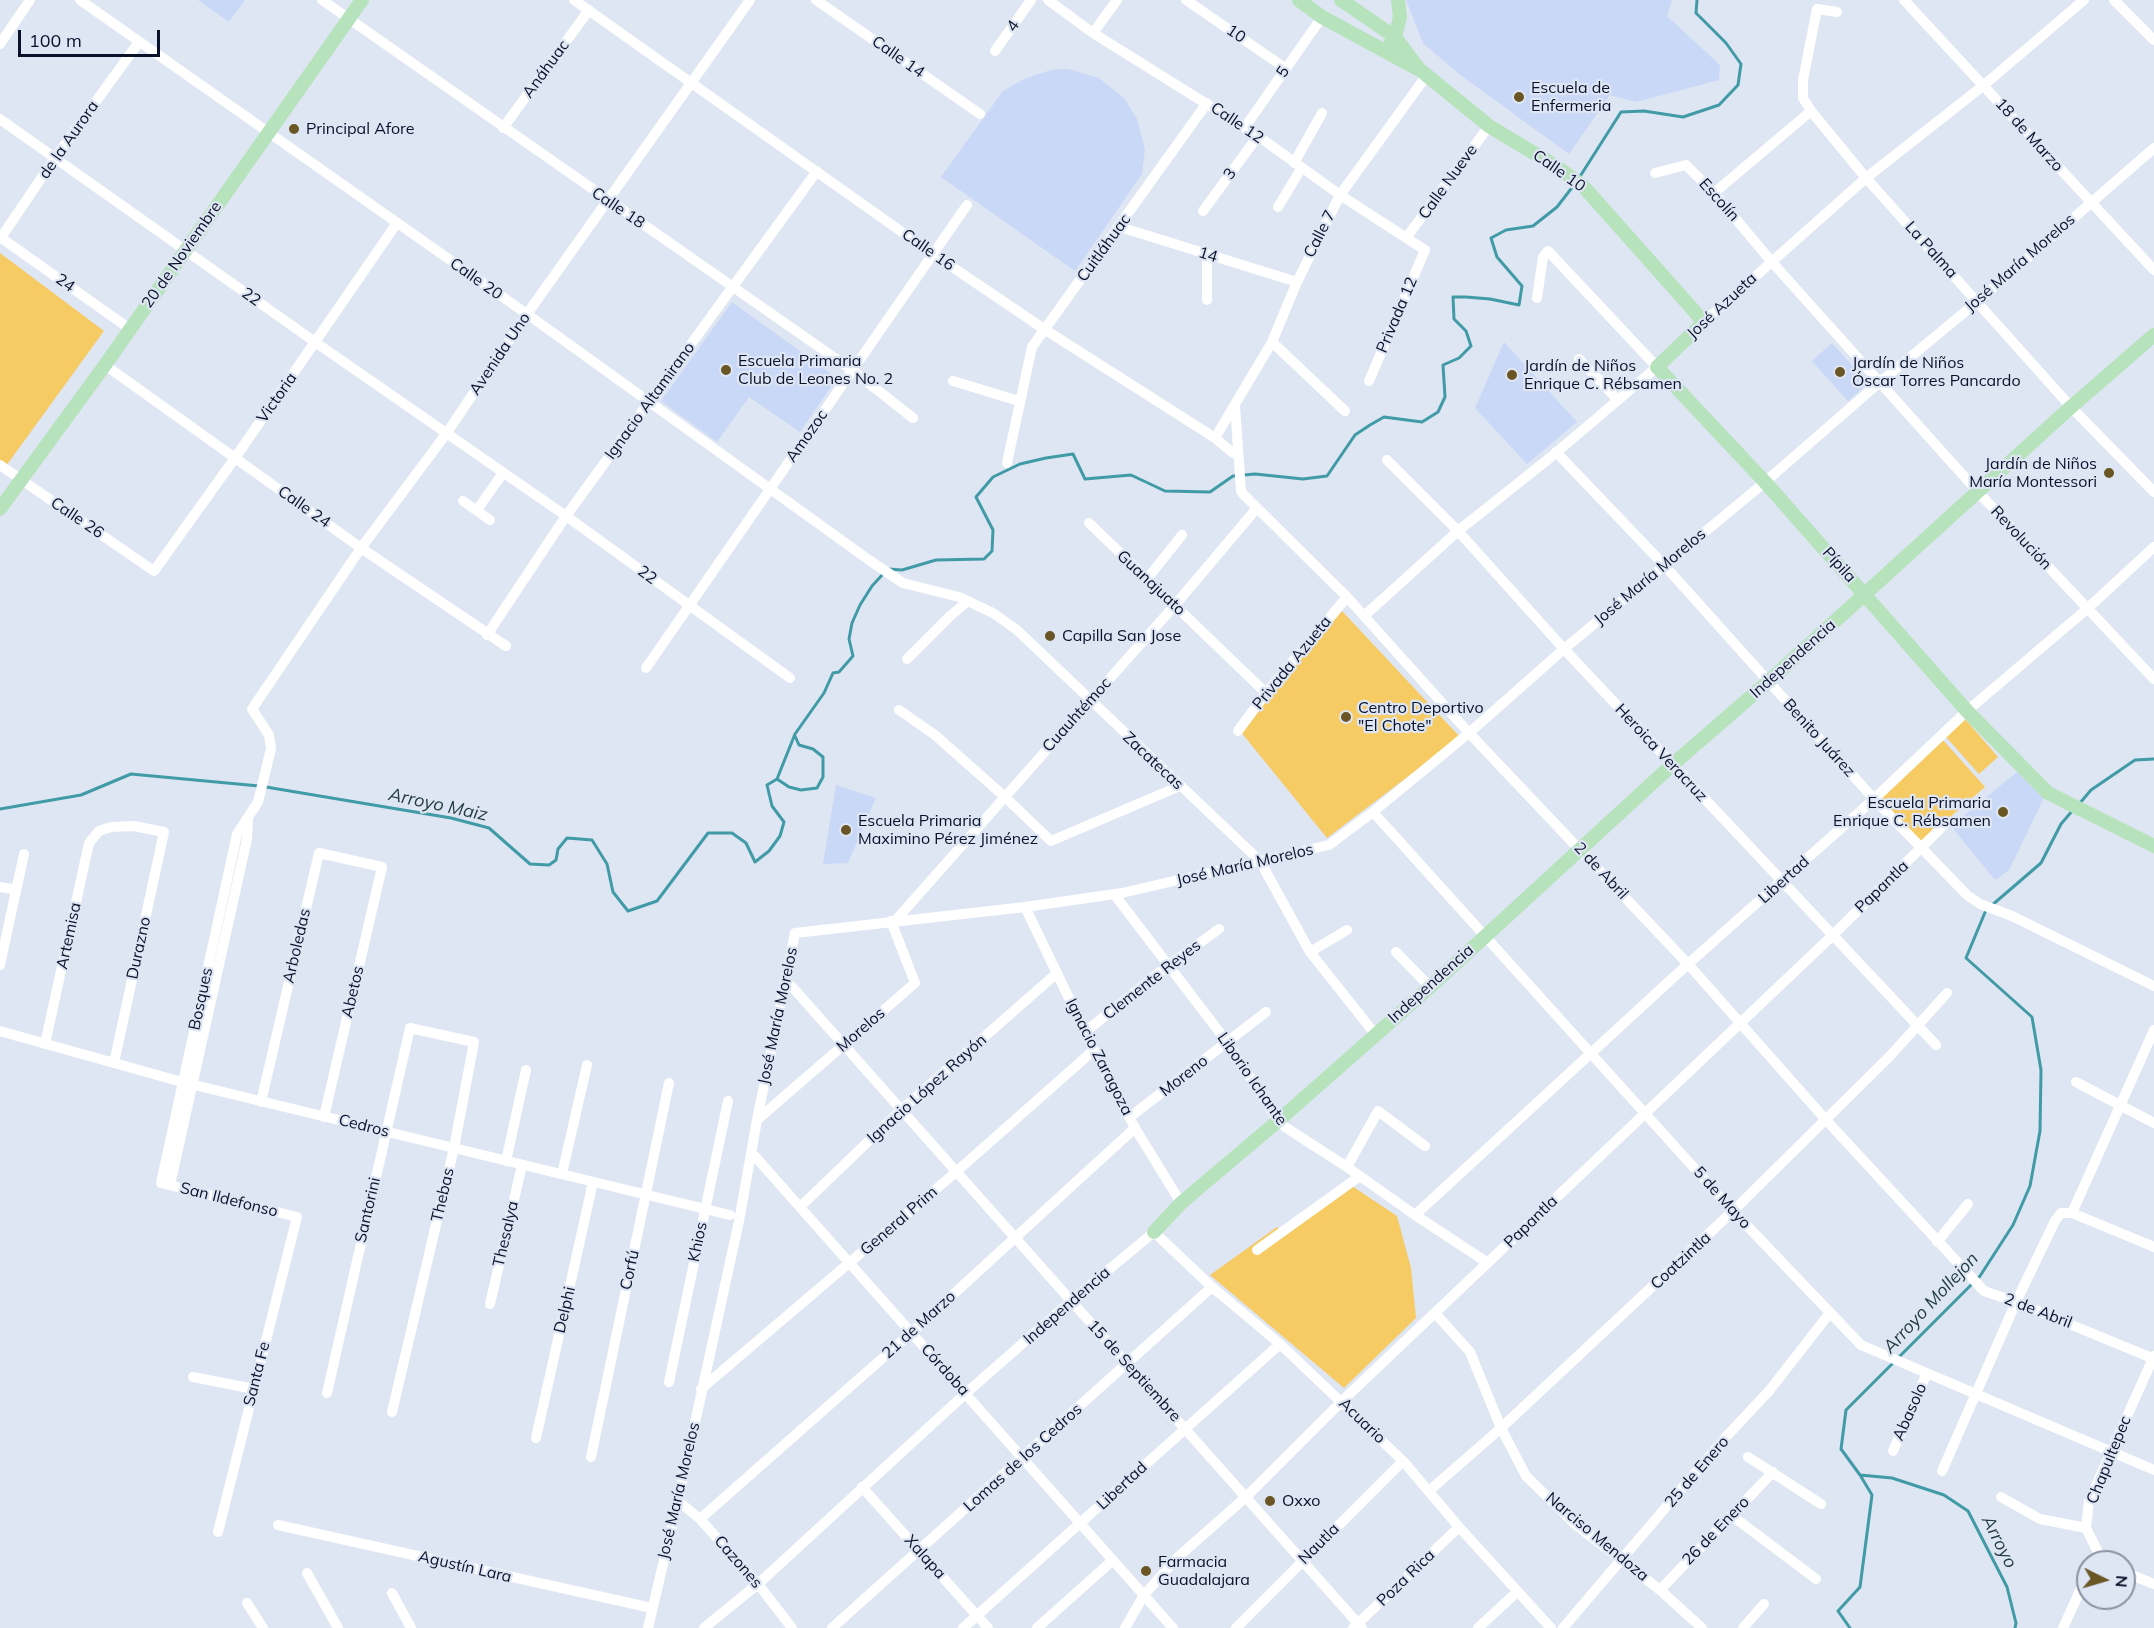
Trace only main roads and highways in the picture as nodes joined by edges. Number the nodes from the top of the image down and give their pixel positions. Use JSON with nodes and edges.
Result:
{"nodes":[{"id":1,"x":362,"y":0,"type":"edge"},
{"id":2,"x":1299,"y":0,"type":"edge"},
{"id":3,"x":1335,"y":0,"type":"edge"},
{"id":4,"x":1341,"y":0,"type":"edge"},
{"id":5,"x":1398,"y":0,"type":"edge"},
{"id":6,"x":1322,"y":16,"type":"junction"},
{"id":7,"x":1395,"y":36,"type":"junction"},
{"id":8,"x":1385,"y":52,"type":"junction"},
{"id":9,"x":1423,"y":72,"type":"junction"},
{"id":10,"x":1704,"y":321,"type":"joint"},
{"id":11,"x":2154,"y":335,"type":"edge"},
{"id":12,"x":1657,"y":367,"type":"joint"},
{"id":13,"x":0,"y":509,"type":"edge"},
{"id":14,"x":1865,"y":595,"type":"junction"},
{"id":15,"x":2154,"y":846,"type":"edge"},
{"id":16,"x":1154,"y":1232,"type":"road end"}],
"edges":[{"from":1,"to":13,"type":"main road","name":"20 de Noviembre"},
{"from":2,"to":6,"type":"main road","name":"Calle 10"},
{"from":3,"to":6,"type":"main road"},
{"from":4,"to":7,"type":"main road","name":"Calle 10"},
{"from":5,"to":7,"type":"main road"},
{"from":6,"to":8,"type":"main road","name":"Calle 10"},
{"from":7,"to":8,"type":"main road"},
{"from":7,"to":9,"type":"main road","name":"Calle 10"},
{"from":8,"to":9,"type":"main road","name":"Calle 10"},
{"from":9,"to":10,"type":"main road","name":"Calle 10"},
{"from":10,"to":12,"type":"main road","name":"José Azueta"},
{"from":11,"to":14,"type":"main road","name":"Independencia"},
{"from":12,"to":14,"type":"main road","name":"Pípila"},
{"from":14,"to":15,"type":"main road","name":"Pípila"},
{"from":14,"to":16,"type":"main road","name":"Independencia"}]}
